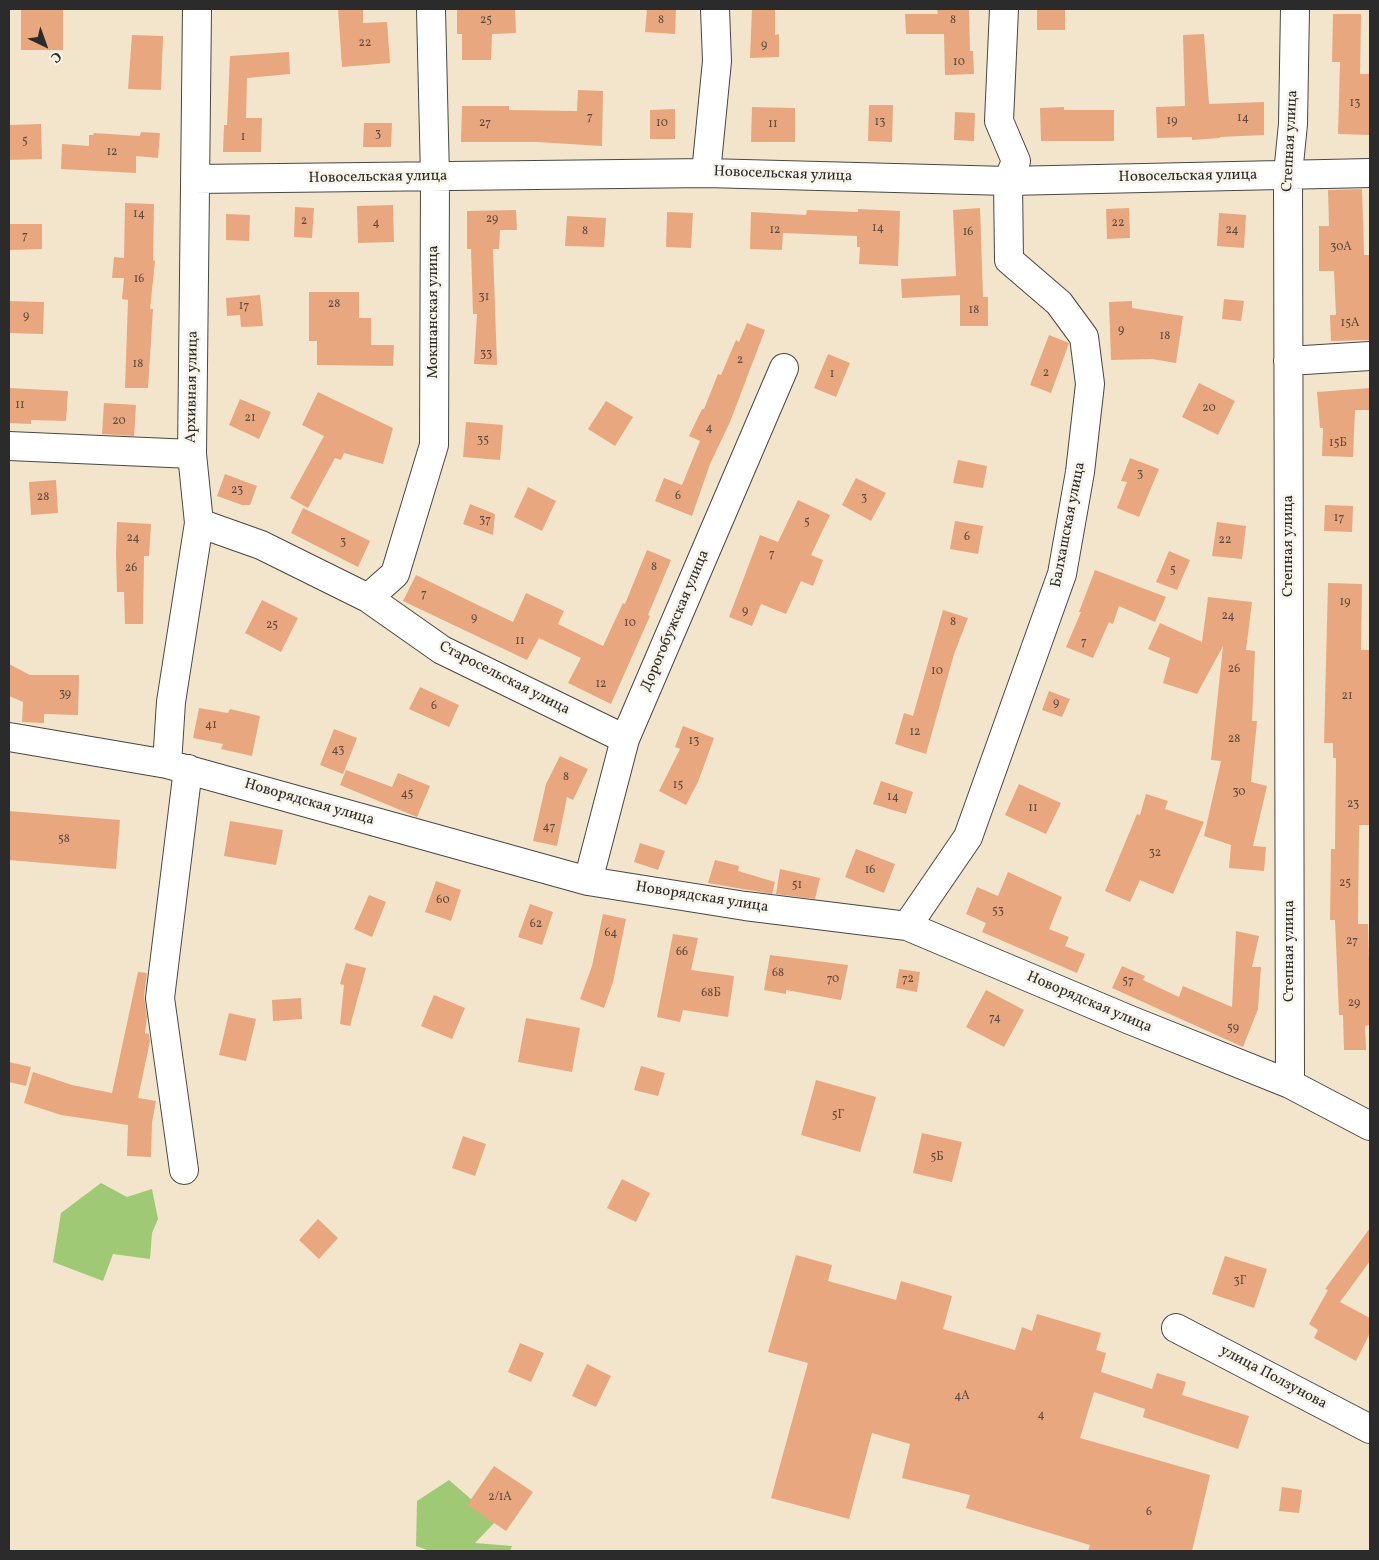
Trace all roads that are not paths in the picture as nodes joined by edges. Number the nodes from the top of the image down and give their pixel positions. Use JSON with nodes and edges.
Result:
{"nodes":[{"id":1,"x":197,"y":9,"type":"edge"},
{"id":2,"x":431,"y":9,"type":"edge"},
{"id":3,"x":715,"y":9,"type":"edge"},
{"id":4,"x":1004,"y":9,"type":"edge"},
{"id":5,"x":1295,"y":9,"type":"edge"},
{"id":6,"x":706,"y":172,"type":"junction"},
{"id":7,"x":1370,"y":173,"type":"edge"},
{"id":8,"x":1288,"y":174,"type":"junction"},
{"id":9,"x":435,"y":177,"type":"junction"},
{"id":10,"x":195,"y":179,"type":"junction"},
{"id":11,"x":1008,"y":181,"type":"junction"},
{"id":12,"x":1370,"y":356,"type":"edge"},
{"id":13,"x":1288,"y":361,"type":"junction"},
{"id":14,"x":784,"y":368,"type":"dead end"},
{"id":15,"x":9,"y":446,"type":"edge"},
{"id":16,"x":192,"y":454,"type":"junction"},
{"id":17,"x":198,"y":523,"type":"junction"},
{"id":18,"x":368,"y":598,"type":"junction"},
{"id":19,"x":9,"y":737,"type":"edge"},
{"id":20,"x":625,"y":739,"type":"junction"},
{"id":21,"x":177,"y":767,"type":"junction"},
{"id":22,"x":588,"y":881,"type":"junction"},
{"id":23,"x":907,"y":926,"type":"junction"},
{"id":24,"x":1290,"y":1084,"type":"junction"},
{"id":25,"x":1370,"y":1126,"type":"edge"},
{"id":26,"x":184,"y":1170,"type":"dead end"},
{"id":27,"x":1176,"y":1328,"type":"dead end"},
{"id":28,"x":1370,"y":1429,"type":"edge"}],
"edges":[{"from":1,"to":10,"type":"street","name":"Архивная улица"},
{"from":2,"to":9,"type":"street","name":"Мокшанская улица"},
{"from":3,"to":6,"type":"street"},
{"from":4,"to":11,"type":"street","name":"Балхашская улица"},
{"from":5,"to":8,"type":"street","name":"Степная улица"},
{"from":6,"to":9,"type":"street","name":"Новосельская улица"},
{"from":6,"to":11,"type":"street","name":"Новосельская улица"},
{"from":7,"to":8,"type":"street","name":"Новосельская улица"},
{"from":8,"to":11,"type":"street","name":"Новосельская улица"},
{"from":8,"to":13,"type":"street","name":"Степная улица"},
{"from":9,"to":10,"type":"street","name":"Новосельская улица"},
{"from":9,"to":18,"type":"street","name":"Мокшанская улица"},
{"from":10,"to":16,"type":"street","name":"Архивная улица"},
{"from":11,"to":23,"type":"street","name":"Балхашская улица"},
{"from":12,"to":13,"type":"street"},
{"from":13,"to":24,"type":"street","name":"Степная улица"},
{"from":14,"to":20,"type":"street","name":"Дорогобужская улица"},
{"from":15,"to":16,"type":"street"},
{"from":16,"to":17,"type":"street","name":"Архивная улица"},
{"from":17,"to":18,"type":"street","name":"Старосельская улица"},
{"from":17,"to":21,"type":"street","name":"Архивная улица"},
{"from":18,"to":20,"type":"street","name":"Старосельская улица"},
{"from":19,"to":21,"type":"street","name":"Новорядская улица"},
{"from":20,"to":22,"type":"street","name":"Дорогобужская улица"},
{"from":21,"to":22,"type":"street","name":"Новорядская улица"},
{"from":21,"to":26,"type":"street","name":"Архивная улица"},
{"from":22,"to":23,"type":"street","name":"Новорядская улица"},
{"from":23,"to":24,"type":"street","name":"Новорядская улица"},
{"from":24,"to":25,"type":"street","name":"Новорядская улица"},
{"from":27,"to":28,"type":"street","name":"улица Ползунова"}]}
